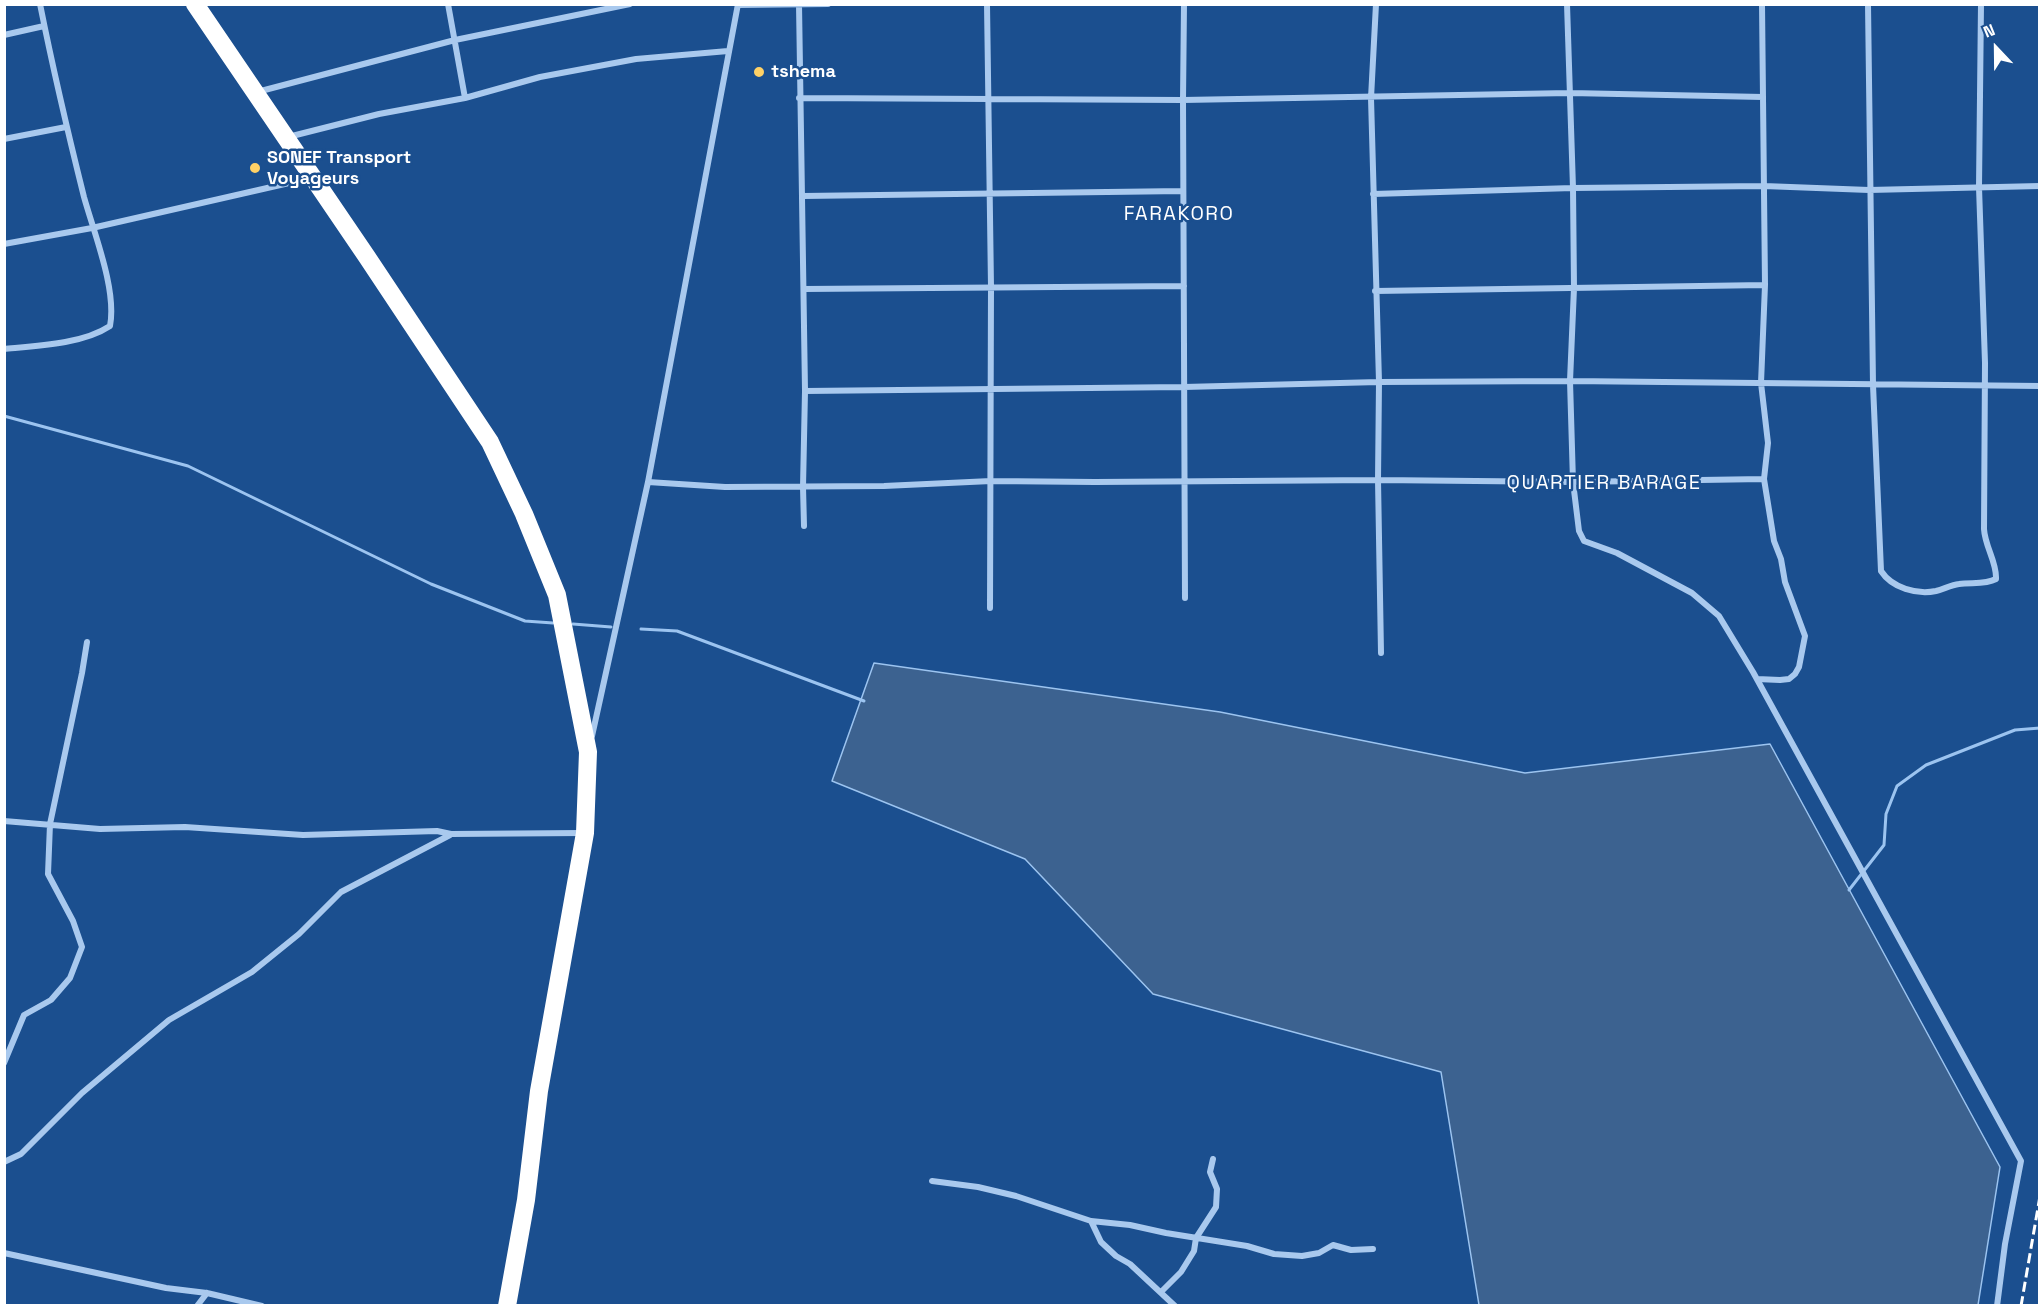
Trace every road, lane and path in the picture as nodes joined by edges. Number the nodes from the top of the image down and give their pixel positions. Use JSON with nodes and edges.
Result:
{"nodes":[{"id":1,"x":40,"y":4,"type":"edge"},
{"id":2,"x":195,"y":4,"type":"edge"},
{"id":3,"x":448,"y":4,"type":"edge"},
{"id":4,"x":630,"y":4,"type":"edge"},
{"id":5,"x":828,"y":4,"type":"edge"},
{"id":6,"x":987,"y":4,"type":"edge"},
{"id":7,"x":1184,"y":4,"type":"edge"},
{"id":8,"x":1376,"y":4,"type":"edge"},
{"id":9,"x":1567,"y":4,"type":"edge"},
{"id":10,"x":1762,"y":4,"type":"edge"},
{"id":11,"x":1868,"y":4,"type":"edge"},
{"id":12,"x":1982,"y":4,"type":"edge"},
{"id":13,"x":738,"y":5,"type":"edge"},
{"id":14,"x":799,"y":5,"type":"edge"},
{"id":15,"x":44,"y":26,"type":"junction"},
{"id":16,"x":4,"y":35,"type":"edge"},
{"id":17,"x":455,"y":40,"type":"junction"},
{"id":18,"x":728,"y":51,"type":"junction"},
{"id":19,"x":254,"y":93,"type":"junction"},
{"id":20,"x":1570,"y":93,"type":"junction"},
{"id":21,"x":1763,"y":97,"type":"junction"},
{"id":22,"x":465,"y":98,"type":"junction"},
{"id":23,"x":799,"y":98,"type":"junction"},
{"id":24,"x":988,"y":98,"type":"junction"},
{"id":25,"x":1371,"y":98,"type":"junction"},
{"id":26,"x":1183,"y":100,"type":"junction"},
{"id":27,"x":66,"y":127,"type":"junction"},
{"id":28,"x":285,"y":138,"type":"junction"},
{"id":29,"x":4,"y":139,"type":"edge"},
{"id":30,"x":312,"y":178,"type":"junction"},
{"id":31,"x":1764,"y":186,"type":"junction"},
{"id":32,"x":2040,"y":186,"type":"edge"},
{"id":33,"x":1979,"y":187,"type":"junction"},
{"id":34,"x":1573,"y":188,"type":"junction"},
{"id":35,"x":1869,"y":190,"type":"junction"},
{"id":36,"x":1183,"y":191,"type":"junction"},
{"id":37,"x":990,"y":192,"type":"junction"},
{"id":38,"x":1373,"y":194,"type":"junction"},
{"id":39,"x":803,"y":196,"type":"junction"},
{"id":40,"x":92,"y":228,"type":"junction"},
{"id":41,"x":4,"y":244,"type":"edge"},
{"id":42,"x":1765,"y":285,"type":"junction"},
{"id":43,"x":1184,"y":286,"type":"junction"},
{"id":44,"x":991,"y":287,"type":"junction"},
{"id":45,"x":1574,"y":288,"type":"junction"},
{"id":46,"x":804,"y":289,"type":"junction"},
{"id":47,"x":1375,"y":291,"type":"junction"},
{"id":48,"x":4,"y":349,"type":"edge"},
{"id":49,"x":1570,"y":381,"type":"junction"},
{"id":50,"x":1379,"y":382,"type":"junction"},
{"id":51,"x":1761,"y":383,"type":"junction"},
{"id":52,"x":1873,"y":385,"type":"junction"},
{"id":53,"x":1984,"y":386,"type":"junction"},
{"id":54,"x":2040,"y":386,"type":"edge"},
{"id":55,"x":1184,"y":387,"type":"junction"},
{"id":56,"x":990,"y":389,"type":"junction"},
{"id":57,"x":805,"y":391,"type":"junction"},
{"id":58,"x":1764,"y":479,"type":"junction"},
{"id":59,"x":1378,"y":480,"type":"junction"},
{"id":60,"x":991,"y":481,"type":"junction"},
{"id":61,"x":648,"y":482,"type":"junction"},
{"id":62,"x":1185,"y":482,"type":"junction"},
{"id":63,"x":1573,"y":482,"type":"junction"},
{"id":64,"x":802,"y":487,"type":"junction"},
{"id":65,"x":804,"y":526,"type":"dead end"},
{"id":66,"x":1185,"y":598,"type":"dead end"},
{"id":67,"x":990,"y":608,"type":"dead end"},
{"id":68,"x":87,"y":642,"type":"dead end"},
{"id":69,"x":1381,"y":653,"type":"dead end"},
{"id":70,"x":1757,"y":679,"type":"junction"},
{"id":71,"x":588,"y":752,"type":"junction"},
{"id":72,"x":4,"y":821,"type":"edge"},
{"id":73,"x":50,"y":824,"type":"junction"},
{"id":74,"x":585,"y":833,"type":"junction"},
{"id":75,"x":451,"y":834,"type":"junction"},
{"id":76,"x":4,"y":1063,"type":"edge"},
{"id":77,"x":1213,"y":1159,"type":"dead end"},
{"id":78,"x":4,"y":1162,"type":"edge"},
{"id":79,"x":933,"y":1181,"type":"dead end"},
{"id":80,"x":1091,"y":1221,"type":"junction"},
{"id":81,"x":1196,"y":1238,"type":"junction"},
{"id":82,"x":1373,"y":1249,"type":"dead end"},
{"id":83,"x":4,"y":1253,"type":"edge"},
{"id":84,"x":1161,"y":1292,"type":"junction"},
{"id":85,"x":207,"y":1293,"type":"junction"},
{"id":86,"x":197,"y":1305,"type":"edge"},
{"id":87,"x":262,"y":1305,"type":"edge"},
{"id":88,"x":507,"y":1305,"type":"edge"},
{"id":89,"x":1175,"y":1305,"type":"edge"},
{"id":90,"x":1997,"y":1305,"type":"edge"}],
"edges":[{"from":1,"to":15,"type":"street"},
{"from":2,"to":19,"type":"highway"},
{"from":3,"to":17,"type":"street"},
{"from":4,"to":17,"type":"street"},
{"from":5,"to":14,"type":"street"},
{"from":6,"to":24,"type":"street"},
{"from":7,"to":26,"type":"street"},
{"from":8,"to":25,"type":"street"},
{"from":9,"to":20,"type":"street"},
{"from":10,"to":21,"type":"street"},
{"from":11,"to":35,"type":"street"},
{"from":12,"to":33,"type":"street"},
{"from":13,"to":14,"type":"street"},
{"from":13,"to":18,"type":"street"},
{"from":14,"to":23,"type":"street"},
{"from":15,"to":16,"type":"street"},
{"from":15,"to":27,"type":"street"},
{"from":17,"to":19,"type":"street"},
{"from":17,"to":22,"type":"street"},
{"from":18,"to":22,"type":"street"},
{"from":18,"to":61,"type":"street"},
{"from":19,"to":28,"type":"highway"},
{"from":20,"to":21,"type":"street"},
{"from":20,"to":25,"type":"street"},
{"from":20,"to":34,"type":"street"},
{"from":21,"to":31,"type":"street"},
{"from":22,"to":28,"type":"street"},
{"from":23,"to":24,"type":"street"},
{"from":23,"to":39,"type":"street"},
{"from":24,"to":26,"type":"street"},
{"from":24,"to":37,"type":"street"},
{"from":25,"to":26,"type":"street"},
{"from":25,"to":38,"type":"street"},
{"from":26,"to":36,"type":"street"},
{"from":27,"to":29,"type":"street"},
{"from":27,"to":40,"type":"street"},
{"from":28,"to":30,"type":"highway"},
{"from":30,"to":40,"type":"street"},
{"from":30,"to":71,"type":"highway"},
{"from":31,"to":34,"type":"street"},
{"from":31,"to":35,"type":"street"},
{"from":31,"to":42,"type":"street"},
{"from":32,"to":33,"type":"street"},
{"from":33,"to":35,"type":"street"},
{"from":33,"to":53,"type":"street"},
{"from":34,"to":38,"type":"street"},
{"from":34,"to":45,"type":"street"},
{"from":35,"to":52,"type":"street"},
{"from":36,"to":37,"type":"street"},
{"from":36,"to":43,"type":"street"},
{"from":37,"to":39,"type":"street"},
{"from":37,"to":44,"type":"street"},
{"from":38,"to":47,"type":"street"},
{"from":39,"to":46,"type":"street"},
{"from":40,"to":41,"type":"street"},
{"from":40,"to":48,"type":"street"},
{"from":42,"to":45,"type":"street"},
{"from":42,"to":51,"type":"street"},
{"from":43,"to":44,"type":"street"},
{"from":43,"to":55,"type":"street"},
{"from":44,"to":46,"type":"street"},
{"from":44,"to":56,"type":"street"},
{"from":45,"to":47,"type":"street"},
{"from":45,"to":49,"type":"street"},
{"from":46,"to":57,"type":"street"},
{"from":47,"to":50,"type":"street"},
{"from":49,"to":50,"type":"street"},
{"from":49,"to":51,"type":"street"},
{"from":49,"to":63,"type":"street"},
{"from":50,"to":55,"type":"street"},
{"from":50,"to":59,"type":"street"},
{"from":51,"to":52,"type":"street"},
{"from":51,"to":58,"type":"street"},
{"from":52,"to":53,"type":"street"},
{"from":52,"to":53,"type":"street"},
{"from":53,"to":54,"type":"street"},
{"from":55,"to":56,"type":"street"},
{"from":55,"to":62,"type":"street"},
{"from":56,"to":57,"type":"street"},
{"from":56,"to":60,"type":"street"},
{"from":57,"to":64,"type":"street"},
{"from":58,"to":63,"type":"street"},
{"from":58,"to":70,"type":"street"},
{"from":59,"to":62,"type":"street"},
{"from":59,"to":63,"type":"street"},
{"from":59,"to":69,"type":"street"},
{"from":60,"to":62,"type":"street"},
{"from":60,"to":64,"type":"street"},
{"from":60,"to":67,"type":"street"},
{"from":61,"to":64,"type":"street"},
{"from":61,"to":71,"type":"street"},
{"from":62,"to":66,"type":"street"},
{"from":63,"to":70,"type":"street"},
{"from":64,"to":65,"type":"street"},
{"from":68,"to":73,"type":"street"},
{"from":70,"to":90,"type":"street"},
{"from":71,"to":74,"type":"highway"},
{"from":72,"to":73,"type":"street"},
{"from":73,"to":75,"type":"street"},
{"from":73,"to":76,"type":"street"},
{"from":74,"to":75,"type":"street"},
{"from":74,"to":88,"type":"highway"},
{"from":75,"to":78,"type":"street"},
{"from":77,"to":81,"type":"street"},
{"from":79,"to":80,"type":"street"},
{"from":80,"to":81,"type":"street"},
{"from":80,"to":84,"type":"street"},
{"from":81,"to":82,"type":"street"},
{"from":81,"to":84,"type":"street"},
{"from":83,"to":85,"type":"street"},
{"from":84,"to":89,"type":"street"},
{"from":85,"to":86,"type":"street"},
{"from":85,"to":87,"type":"street"}]}
